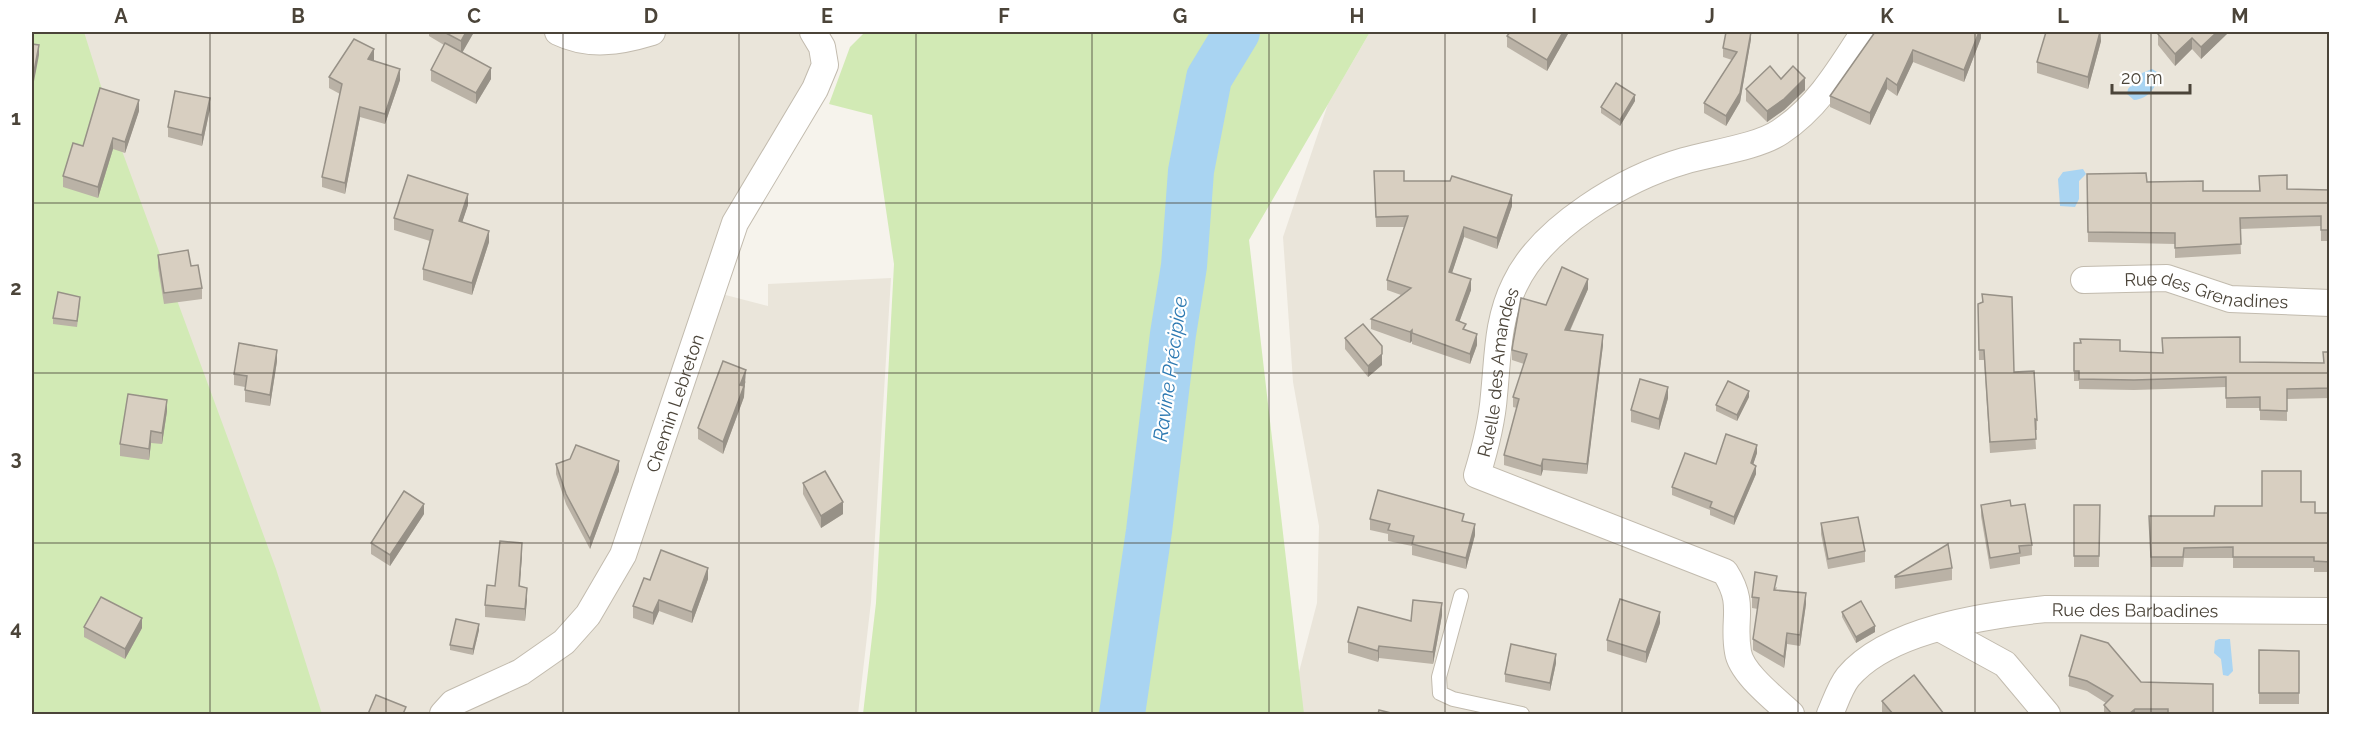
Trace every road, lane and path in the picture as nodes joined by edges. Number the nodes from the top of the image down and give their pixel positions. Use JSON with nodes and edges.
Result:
{"nodes":[{"id":1,"x":558,"y":32,"type":"edge"},
{"id":2,"x":652,"y":32,"type":"edge"},
{"id":3,"x":813,"y":32,"type":"edge"},
{"id":4,"x":1864,"y":32,"type":"edge"},
{"id":5,"x":2085,"y":280,"type":"dead end"},
{"id":6,"x":2330,"y":303,"type":"edge"},
{"id":7,"x":1461,"y":596,"type":"dead end"},
{"id":8,"x":2330,"y":611,"type":"edge"},
{"id":9,"x":1941,"y":629,"type":"junction"},
{"id":10,"x":443,"y":714,"type":"edge"},
{"id":11,"x":1522,"y":714,"type":"edge"},
{"id":12,"x":1791,"y":714,"type":"edge"},
{"id":13,"x":1830,"y":714,"type":"edge"},
{"id":14,"x":2047,"y":714,"type":"edge"}],
"edges":[{"from":1,"to":2,"type":"street"},
{"from":3,"to":10,"type":"street","name":"Chemin Lebreton"},
{"from":4,"to":12,"type":"street","name":"Ruelle des Amandes"},
{"from":5,"to":6,"type":"street","name":"Rue des Grenadines"},
{"from":7,"to":11,"type":"lane"},
{"from":8,"to":9,"type":"street","name":"Rue des Barbadines"},
{"from":9,"to":13,"type":"street","name":"Rue des Barbadines"},
{"from":9,"to":14,"type":"street"}]}
